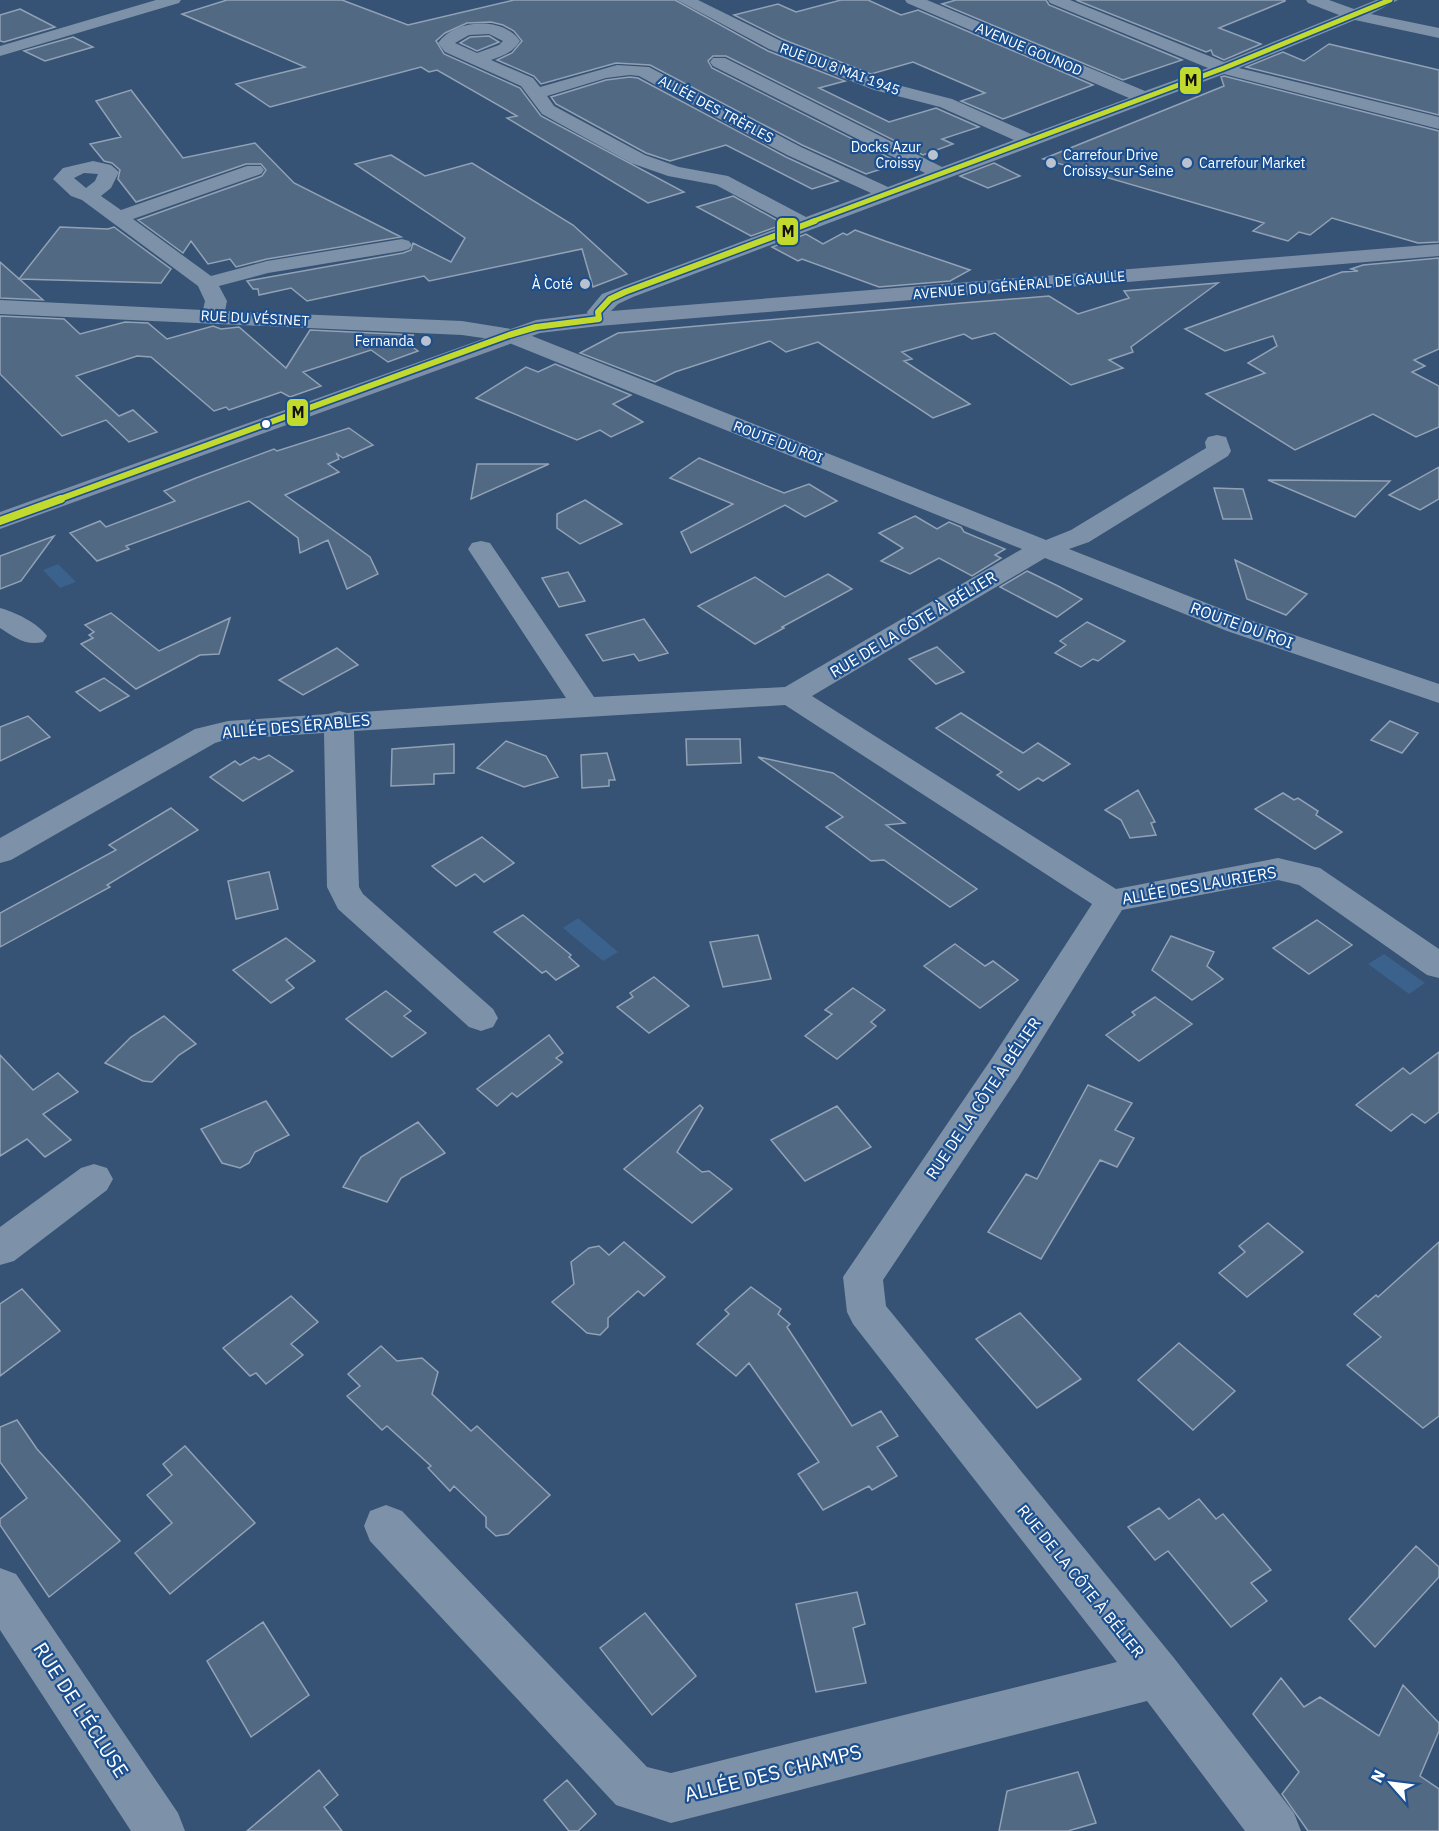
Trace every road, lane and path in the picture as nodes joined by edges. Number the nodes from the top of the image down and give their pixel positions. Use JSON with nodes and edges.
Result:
{"nodes":[{"id":1,"x":172,"y":0,"type":"edge"},
{"id":2,"x":685,"y":0,"type":"edge"},
{"id":3,"x":913,"y":0,"type":"edge"},
{"id":4,"x":1056,"y":0,"type":"edge"},
{"id":5,"x":1314,"y":0,"type":"edge"},
{"id":6,"x":1390,"y":0,"type":"edge"},
{"id":7,"x":1355,"y":15,"type":"junction"},
{"id":8,"x":1439,"y":33,"type":"edge"},
{"id":9,"x":0,"y":51,"type":"edge"},
{"id":10,"x":476,"y":58,"type":"dead end"},
{"id":11,"x":720,"y":62,"type":"dead end"},
{"id":12,"x":1224,"y":68,"type":"junction"},
{"id":13,"x":537,"y":93,"type":"junction"},
{"id":14,"x":1145,"y":98,"type":"junction"},
{"id":15,"x":1439,"y":123,"type":"edge"},
{"id":16,"x":1032,"y":141,"type":"junction"},
{"id":17,"x":254,"y":170,"type":"dead end"},
{"id":18,"x":941,"y":174,"type":"junction"},
{"id":19,"x":888,"y":194,"type":"junction"},
{"id":20,"x":89,"y":196,"type":"dead end"},
{"id":21,"x":118,"y":218,"type":"junction"},
{"id":22,"x":806,"y":225,"type":"junction"},
{"id":23,"x":402,"y":245,"type":"dead end"},
{"id":24,"x":1436,"y":252,"type":"edge"},
{"id":25,"x":207,"y":284,"type":"junction"},
{"id":26,"x":0,"y":307,"type":"edge"},
{"id":27,"x":213,"y":316,"type":"junction"},
{"id":28,"x":599,"y":319,"type":"junction"},
{"id":29,"x":509,"y":335,"type":"junction"},
{"id":30,"x":1217,"y":442,"type":"dead end"},
{"id":31,"x":0,"y":521,"type":"edge"},
{"id":32,"x":1047,"y":548,"type":"junction"},
{"id":33,"x":481,"y":549,"type":"dead end"},
{"id":34,"x":0,"y":615,"type":"edge"},
{"id":35,"x":33,"y":636,"type":"dead end"},
{"id":36,"x":1439,"y":694,"type":"edge"},
{"id":37,"x":791,"y":696,"type":"junction"},
{"id":38,"x":586,"y":706,"type":"junction"},
{"id":39,"x":339,"y":720,"type":"junction"},
{"id":40,"x":0,"y":852,"type":"edge"},
{"id":41,"x":1111,"y":901,"type":"junction"},
{"id":42,"x":1439,"y":966,"type":"edge"},
{"id":43,"x":481,"y":1018,"type":"dead end"},
{"id":44,"x":94,"y":1179,"type":"dead end"},
{"id":45,"x":0,"y":1249,"type":"edge"},
{"id":46,"x":386,"y":1526,"type":"dead end"},
{"id":47,"x":0,"y":1590,"type":"edge"},
{"id":48,"x":1157,"y":1675,"type":"junction"},
{"id":49,"x":160,"y":1831,"type":"edge"},
{"id":50,"x":1276,"y":1831,"type":"edge"}],
"edges":[{"from":1,"to":9,"type":"street"},
{"from":2,"to":16,"type":"street","name":"RUE DU 8 MAI 1945"},
{"from":3,"to":14,"type":"street","name":"AVENUE GOUNOD"},
{"from":4,"to":12,"type":"street"},
{"from":5,"to":7,"type":"street"},
{"from":6,"to":7,"type":"street"},
{"from":7,"to":8,"type":"street"},
{"from":7,"to":12,"type":"street"},
{"from":10,"to":13,"type":"street"},
{"from":11,"to":18,"type":"street"},
{"from":12,"to":14,"type":"street"},
{"from":12,"to":15,"type":"street"},
{"from":13,"to":19,"type":"street","name":"ALLÉE DES TRÈFLES"},
{"from":13,"to":22,"type":"street"},
{"from":14,"to":16,"type":"street"},
{"from":16,"to":18,"type":"street"},
{"from":17,"to":21,"type":"street"},
{"from":18,"to":19,"type":"street"},
{"from":19,"to":22,"type":"street"},
{"from":20,"to":21,"type":"street"},
{"from":21,"to":25,"type":"street"},
{"from":22,"to":28,"type":"street"},
{"from":23,"to":25,"type":"street"},
{"from":24,"to":28,"type":"main road","name":"AVENUE DU GÉNÉRAL DE GAULLE"},
{"from":25,"to":27,"type":"street"},
{"from":26,"to":27,"type":"street","name":"RUE DU VÉSINET"},
{"from":27,"to":29,"type":"street","name":"RUE DU VÉSINET"},
{"from":28,"to":29,"type":"main road","name":"AVENUE DU GÉNÉRAL DE GAULLE"},
{"from":29,"to":31,"type":"main road","name":"AVENUE DU GÉNÉRAL DE GAULLE"},
{"from":29,"to":32,"type":"street","name":"ROUTE DU ROI"},
{"from":30,"to":32,"type":"street"},
{"from":32,"to":36,"type":"street","name":"ROUTE DU ROI"},
{"from":32,"to":37,"type":"street","name":"RUE DE LA CÔTE À BÉLIER"},
{"from":33,"to":38,"type":"street"},
{"from":34,"to":35,"type":"street"},
{"from":37,"to":38,"type":"street","name":"ALLÉE DES ÉRABLES"},
{"from":37,"to":41,"type":"street"},
{"from":38,"to":39,"type":"street","name":"ALLÉE DES ÉRABLES"},
{"from":39,"to":40,"type":"street","name":"ALLÉE DES ÉRABLES"},
{"from":39,"to":43,"type":"street"},
{"from":41,"to":42,"type":"street","name":"ALLÉE DES LAURIERS"},
{"from":41,"to":48,"type":"street","name":"RUE DE LA CÔTE À BÉLIER"},
{"from":44,"to":45,"type":"street"},
{"from":46,"to":48,"type":"street","name":"ALLÉE DES CHAMPS"},
{"from":47,"to":49,"type":"street","name":"RUE DE L'ÉCLUSE"},
{"from":48,"to":50,"type":"street","name":"RUE DE LA CÔTE À BÉLIER"}]}
